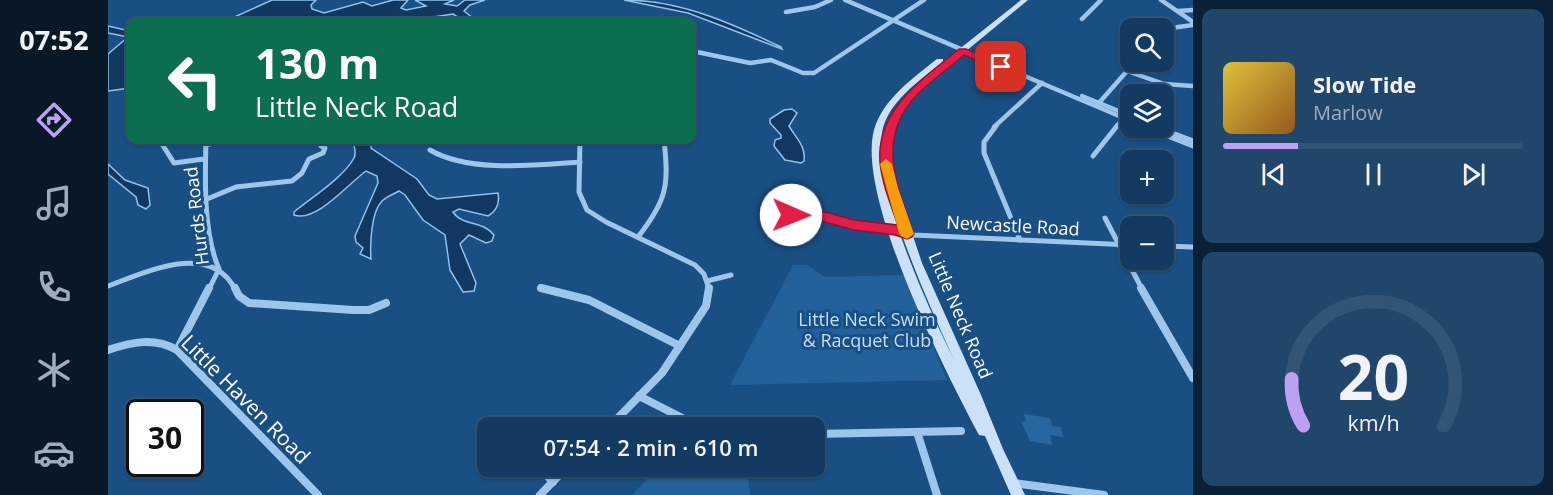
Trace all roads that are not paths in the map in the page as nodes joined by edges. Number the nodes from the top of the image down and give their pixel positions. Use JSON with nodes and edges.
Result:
{"nodes":[{"id":1,"x":831,"y":0,"type":"edge"},
{"id":2,"x":845,"y":0,"type":"edge"},
{"id":3,"x":924,"y":0,"type":"edge"},
{"id":4,"x":1014,"y":0,"type":"edge"},
{"id":5,"x":1025,"y":0,"type":"edge"},
{"id":6,"x":1101,"y":0,"type":"edge"},
{"id":7,"x":1161,"y":0,"type":"edge"},
{"id":8,"x":1193,"y":10,"type":"edge"},
{"id":9,"x":1178,"y":11,"type":"junction"},
{"id":10,"x":786,"y":12,"type":"dead end"},
{"id":11,"x":1082,"y":19,"type":"dead end"},
{"id":12,"x":895,"y":21,"type":"junction"},
{"id":13,"x":1193,"y":23,"type":"edge"},
{"id":14,"x":1174,"y":27,"type":"edge"},
{"id":15,"x":961,"y":48,"type":"junction"},
{"id":16,"x":696,"y":52,"type":"edge"},
{"id":17,"x":1126,"y":72,"type":"edge"},
{"id":18,"x":1130,"y":72,"type":"edge"},
{"id":19,"x":1043,"y":82,"type":"junction"},
{"id":20,"x":1193,"y":86,"type":"edge"},
{"id":21,"x":1097,"y":104,"type":"junction"},
{"id":22,"x":1120,"y":113,"type":"edge"},
{"id":23,"x":1120,"y":124,"type":"edge"},
{"id":24,"x":1174,"y":134,"type":"edge"},
{"id":25,"x":1173,"y":138,"type":"edge"},
{"id":26,"x":1193,"y":141,"type":"edge"},
{"id":27,"x":162,"y":144,"type":"dead end"},
{"id":28,"x":205,"y":144,"type":"edge"},
{"id":29,"x":580,"y":144,"type":"edge"},
{"id":30,"x":664,"y":144,"type":"edge"},
{"id":31,"x":321,"y":146,"type":"dead end"},
{"id":32,"x":1193,"y":146,"type":"edge"},
{"id":33,"x":430,"y":150,"type":"dead end"},
{"id":34,"x":1093,"y":156,"type":"dead end"},
{"id":35,"x":204,"y":159,"type":"junction"},
{"id":36,"x":580,"y":162,"type":"junction"},
{"id":37,"x":207,"y":199,"type":"junction"},
{"id":38,"x":791,"y":215,"type":"dead end"},
{"id":39,"x":1105,"y":218,"type":"dead end"},
{"id":40,"x":894,"y":230,"type":"junction"},
{"id":41,"x":907,"y":234,"type":"junction"},
{"id":42,"x":638,"y":237,"type":"junction"},
{"id":43,"x":1020,"y":240,"type":"junction"},
{"id":44,"x":1119,"y":244,"type":"junction"},
{"id":45,"x":1174,"y":246,"type":"edge"},
{"id":46,"x":1193,"y":247,"type":"edge"},
{"id":47,"x":219,"y":269,"type":"junction"},
{"id":48,"x":731,"y":275,"type":"dead end"},
{"id":49,"x":707,"y":281,"type":"junction"},
{"id":50,"x":108,"y":286,"type":"edge"},
{"id":51,"x":541,"y":288,"type":"dead end"},
{"id":52,"x":386,"y":303,"type":"dead end"},
{"id":53,"x":680,"y":346,"type":"junction"},
{"id":54,"x":108,"y":350,"type":"edge"},
{"id":55,"x":177,"y":350,"type":"junction"},
{"id":56,"x":1189,"y":365,"type":"edge"},
{"id":57,"x":952,"y":370,"type":"junction"},
{"id":58,"x":965,"y":370,"type":"junction"},
{"id":59,"x":1193,"y":378,"type":"edge"},
{"id":60,"x":639,"y":396,"type":"junction"},
{"id":61,"x":619,"y":417,"type":"edge"},
{"id":62,"x":677,"y":417,"type":"edge"},
{"id":63,"x":961,"y":431,"type":"dead end"},
{"id":64,"x":917,"y":432,"type":"junction"},
{"id":65,"x":825,"y":434,"type":"edge"},
{"id":66,"x":998,"y":453,"type":"junction"},
{"id":67,"x":549,"y":477,"type":"edge"},
{"id":68,"x":558,"y":477,"type":"edge"},
{"id":69,"x":554,"y":482,"type":"junction"},
{"id":70,"x":1015,"y":489,"type":"edge"},
{"id":71,"x":312,"y":493,"type":"edge"},
{"id":72,"x":540,"y":495,"type":"edge"},
{"id":73,"x":937,"y":495,"type":"edge"},
{"id":74,"x":1104,"y":495,"type":"edge"}],
"edges":[{"from":1,"to":10,"type":"street"},
{"from":2,"to":12,"type":"street"},
{"from":3,"to":12,"type":"street"},
{"from":4,"to":15,"type":"street","name":"Little Neck Road"},
{"from":5,"to":15,"type":"street","name":"Little Neck Road"},
{"from":6,"to":11,"type":"street"},
{"from":7,"to":9,"type":"street"},
{"from":8,"to":9,"type":"street"},
{"from":9,"to":13,"type":"street"},
{"from":12,"to":15,"type":"street"},
{"from":12,"to":16,"type":"street"},
{"from":13,"to":14,"type":"street"},
{"from":15,"to":19,"type":"street"},
{"from":15,"to":40,"type":"street","name":"Little Neck Road"},
{"from":15,"to":41,"type":"street","name":"Little Neck Road"},
{"from":17,"to":21,"type":"street"},
{"from":18,"to":20,"type":"street"},
{"from":19,"to":21,"type":"street"},
{"from":19,"to":43,"type":"street"},
{"from":21,"to":22,"type":"street"},
{"from":23,"to":34,"type":"street"},
{"from":24,"to":26,"type":"street"},
{"from":25,"to":32,"type":"street"},
{"from":27,"to":35,"type":"street"},
{"from":28,"to":35,"type":"street","name":"Hurds Road"},
{"from":29,"to":36,"type":"street"},
{"from":30,"to":42,"type":"street"},
{"from":31,"to":37,"type":"street"},
{"from":33,"to":36,"type":"street"},
{"from":35,"to":37,"type":"street","name":"Hurds Road"},
{"from":36,"to":42,"type":"street"},
{"from":37,"to":47,"type":"street","name":"Hurds Road"},
{"from":38,"to":40,"type":"street","name":"Newcastle Road"},
{"from":39,"to":44,"type":"street"},
{"from":40,"to":41,"type":"street","name":"Newcastle Road"},
{"from":40,"to":57,"type":"street","name":"Little Neck Road"},
{"from":41,"to":43,"type":"street","name":"Newcastle Road"},
{"from":41,"to":58,"type":"street","name":"Little Neck Road"},
{"from":42,"to":49,"type":"street"},
{"from":43,"to":44,"type":"street","name":"Newcastle Road"},
{"from":44,"to":56,"type":"street"},
{"from":45,"to":46,"type":"street"},
{"from":47,"to":50,"type":"street"},
{"from":47,"to":52,"type":"street"},
{"from":47,"to":55,"type":"street","name":"Hurds Road"},
{"from":48,"to":49,"type":"street"},
{"from":49,"to":53,"type":"street"},
{"from":51,"to":53,"type":"street"},
{"from":53,"to":60,"type":"street"},
{"from":54,"to":55,"type":"street","name":"Little Haven Road"},
{"from":55,"to":71,"type":"street","name":"Little Haven Road"},
{"from":56,"to":59,"type":"street"},
{"from":57,"to":58,"type":"street"},
{"from":57,"to":66,"type":"street","name":"Little Neck Road"},
{"from":58,"to":66,"type":"street","name":"Little Neck Road"},
{"from":60,"to":61,"type":"street"},
{"from":60,"to":62,"type":"street"},
{"from":63,"to":64,"type":"street"},
{"from":64,"to":65,"type":"street"},
{"from":64,"to":73,"type":"street"},
{"from":66,"to":70,"type":"street","name":"Little Neck Road"},
{"from":67,"to":69,"type":"street"},
{"from":68,"to":69,"type":"street"},
{"from":69,"to":72,"type":"street"},
{"from":70,"to":74,"type":"street"}]}
